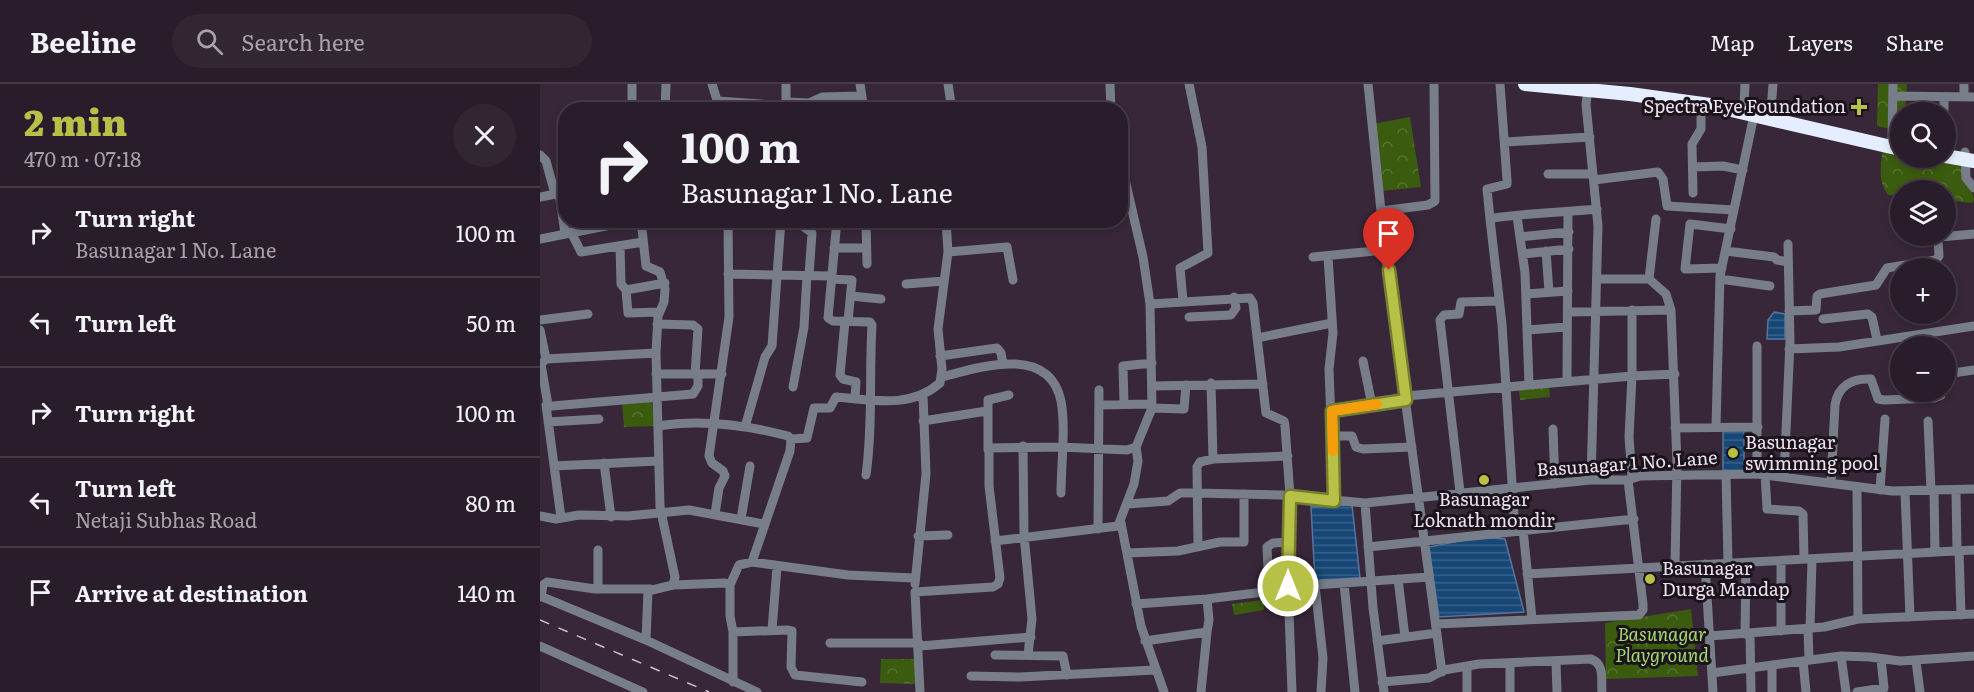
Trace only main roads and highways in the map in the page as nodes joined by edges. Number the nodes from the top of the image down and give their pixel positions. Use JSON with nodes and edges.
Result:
{"nodes":[{"id":1,"x":1525,"y":84,"type":"edge"},
{"id":2,"x":1621,"y":87,"type":"edge"},
{"id":3,"x":1847,"y":133,"type":"junction"},
{"id":4,"x":1890,"y":141,"type":"edge"}],
"edges":[{"from":1,"to":2,"type":"highway"},
{"from":2,"to":3,"type":"highway"},
{"from":2,"to":3,"type":"highway"},
{"from":3,"to":4,"type":"highway"}]}
